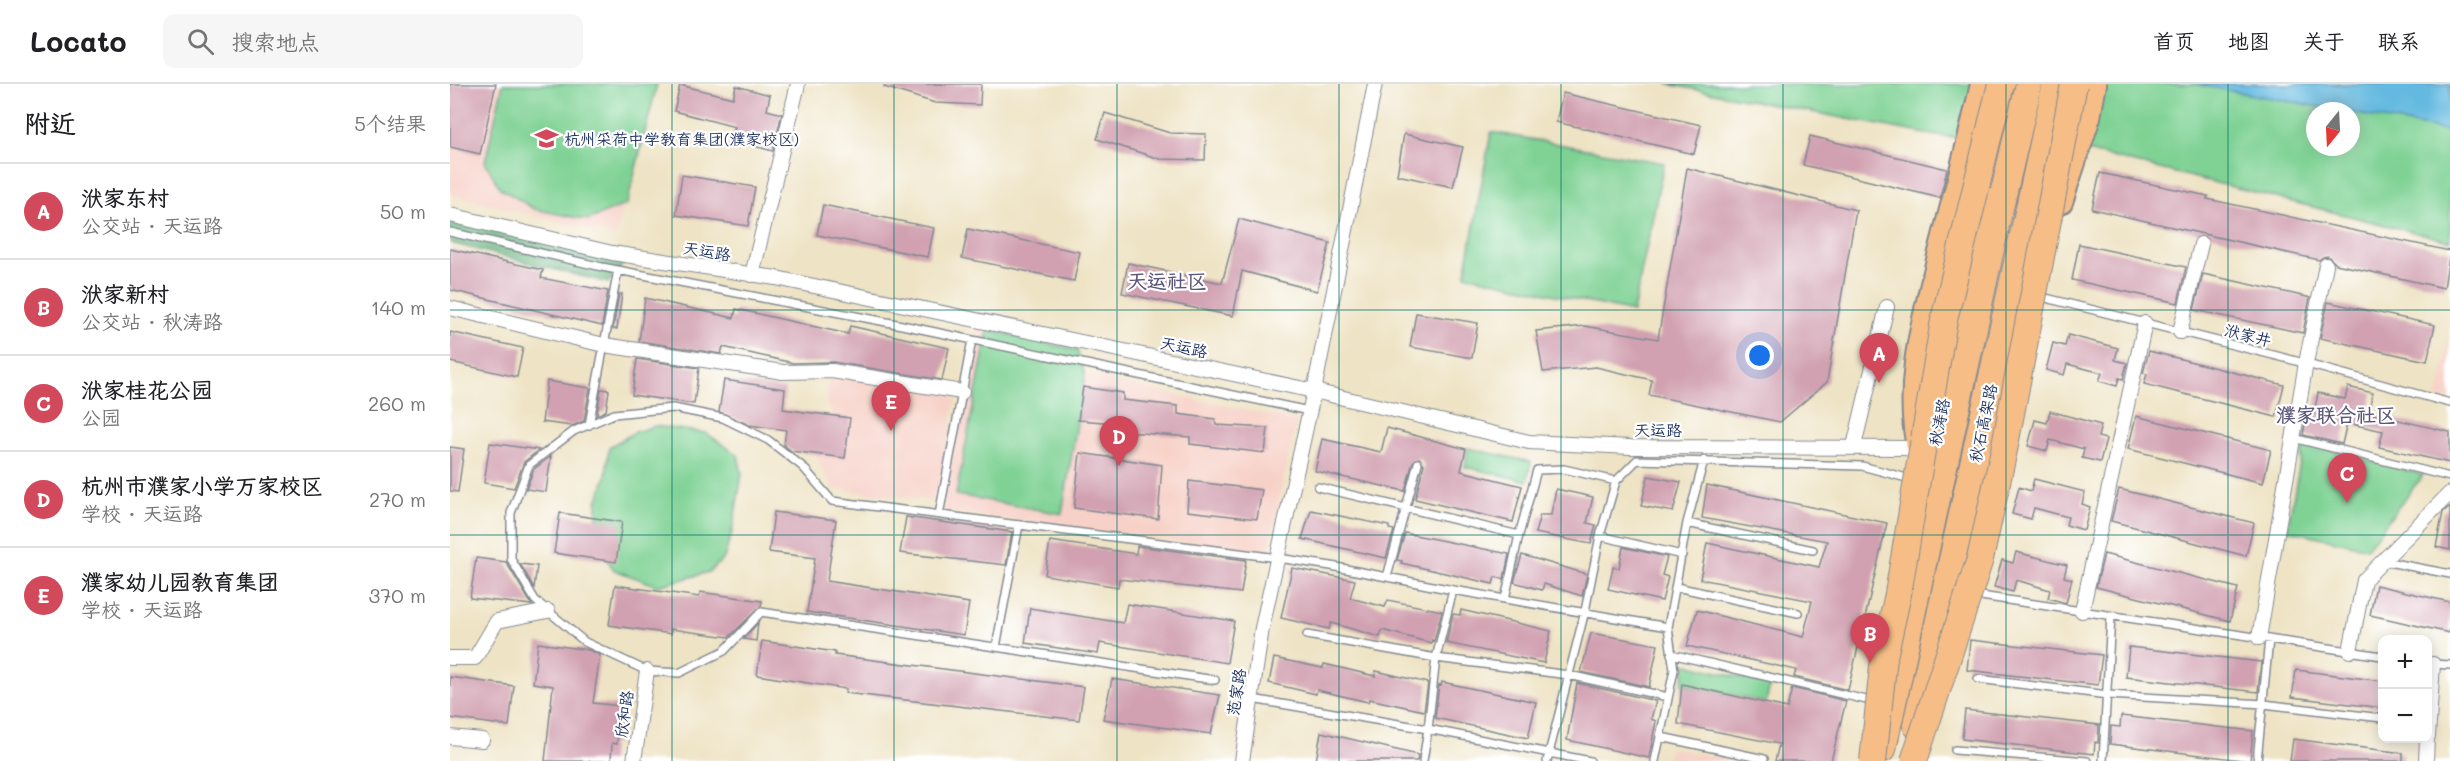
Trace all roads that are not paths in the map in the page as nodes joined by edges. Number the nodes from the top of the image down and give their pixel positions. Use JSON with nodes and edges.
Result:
{"nodes":[{"id":1,"x":798,"y":84,"type":"edge"},
{"id":2,"x":1375,"y":84,"type":"edge"},
{"id":3,"x":1982,"y":84,"type":"edge"},
{"id":4,"x":2001,"y":84,"type":"edge"},
{"id":5,"x":2019,"y":84,"type":"edge"},
{"id":6,"x":2029,"y":84,"type":"edge"},
{"id":7,"x":2056,"y":84,"type":"edge"},
{"id":8,"x":2074,"y":84,"type":"edge"},
{"id":9,"x":2095,"y":84,"type":"edge"},
{"id":10,"x":2068,"y":148,"type":"junction"},
{"id":11,"x":450,"y":215,"type":"edge"},
{"id":12,"x":450,"y":232,"type":"edge"},
{"id":13,"x":2200,"y":244,"type":"dead end"},
{"id":14,"x":2326,"y":265,"type":"dead end"},
{"id":15,"x":618,"y":270,"type":"junction"},
{"id":16,"x":752,"y":275,"type":"junction"},
{"id":17,"x":2038,"y":296,"type":"junction"},
{"id":18,"x":1887,"y":307,"type":"dead end"},
{"id":19,"x":450,"y":308,"type":"edge"},
{"id":20,"x":2145,"y":323,"type":"junction"},
{"id":21,"x":2180,"y":332,"type":"junction"},
{"id":22,"x":972,"y":340,"type":"junction"},
{"id":23,"x":604,"y":345,"type":"junction"},
{"id":24,"x":2306,"y":363,"type":"junction"},
{"id":25,"x":1314,"y":391,"type":"junction"},
{"id":26,"x":962,"y":392,"type":"junction"},
{"id":27,"x":2450,"y":403,"type":"edge"},
{"id":28,"x":1309,"y":411,"type":"junction"},
{"id":29,"x":589,"y":425,"type":"junction"},
{"id":30,"x":2293,"y":438,"type":"junction"},
{"id":31,"x":1854,"y":446,"type":"junction"},
{"id":32,"x":1918,"y":448,"type":"junction"},
{"id":33,"x":1704,"y":460,"type":"junction"},
{"id":34,"x":1418,"y":463,"type":"dead end"},
{"id":35,"x":1987,"y":466,"type":"junction"},
{"id":36,"x":2450,"y":477,"type":"edge"},
{"id":37,"x":1616,"y":481,"type":"junction"},
{"id":38,"x":1927,"y":484,"type":"junction"},
{"id":39,"x":1318,"y":487,"type":"dead end"},
{"id":40,"x":2450,"y":493,"type":"edge"},
{"id":41,"x":1405,"y":507,"type":"junction"},
{"id":42,"x":939,"y":515,"type":"junction"},
{"id":43,"x":1687,"y":523,"type":"junction"},
{"id":44,"x":1019,"y":525,"type":"junction"},
{"id":45,"x":1519,"y":535,"type":"junction"},
{"id":46,"x":1600,"y":536,"type":"junction"},
{"id":47,"x":1813,"y":550,"type":"dead end"},
{"id":48,"x":1682,"y":555,"type":"junction"},
{"id":49,"x":1278,"y":558,"type":"junction"},
{"id":50,"x":2383,"y":561,"type":"junction"},
{"id":51,"x":2450,"y":574,"type":"edge"},
{"id":52,"x":1387,"y":577,"type":"junction"},
{"id":53,"x":1676,"y":587,"type":"junction"},
{"id":54,"x":1453,"y":590,"type":"junction"},
{"id":55,"x":1957,"y":592,"type":"junction"},
{"id":56,"x":1505,"y":599,"type":"junction"},
{"id":57,"x":549,"y":611,"type":"junction"},
{"id":58,"x":1585,"y":611,"type":"junction"},
{"id":59,"x":2082,"y":611,"type":"junction"},
{"id":60,"x":1798,"y":613,"type":"dead end"},
{"id":61,"x":2111,"y":616,"type":"junction"},
{"id":62,"x":1668,"y":627,"type":"junction"},
{"id":63,"x":1307,"y":635,"type":"dead end"},
{"id":64,"x":2264,"y":639,"type":"junction"},
{"id":65,"x":996,"y":647,"type":"junction"},
{"id":66,"x":2350,"y":651,"type":"junction"},
{"id":67,"x":1671,"y":654,"type":"junction"},
{"id":68,"x":2378,"y":655,"type":"edge"},
{"id":69,"x":450,"y":658,"type":"edge"},
{"id":70,"x":1436,"y":658,"type":"junction"},
{"id":71,"x":2432,"y":664,"type":"edge"},
{"id":72,"x":2450,"y":665,"type":"edge"},
{"id":73,"x":647,"y":671,"type":"junction"},
{"id":74,"x":1569,"y":675,"type":"junction"},
{"id":75,"x":1978,"y":679,"type":"dead end"},
{"id":76,"x":1215,"y":680,"type":"dead end"},
{"id":77,"x":2108,"y":695,"type":"junction"},
{"id":78,"x":1668,"y":697,"type":"junction"},
{"id":79,"x":1252,"y":699,"type":"junction"},
{"id":80,"x":1875,"y":702,"type":"junction"},
{"id":81,"x":2264,"y":704,"type":"junction"},
{"id":82,"x":2378,"y":718,"type":"edge"},
{"id":83,"x":1428,"y":729,"type":"junction"},
{"id":84,"x":450,"y":737,"type":"edge"},
{"id":85,"x":1661,"y":737,"type":"junction"},
{"id":86,"x":482,"y":740,"type":"dead end"},
{"id":87,"x":2427,"y":743,"type":"edge"},
{"id":88,"x":1955,"y":750,"type":"dead end"},
{"id":89,"x":1549,"y":752,"type":"junction"},
{"id":90,"x":1764,"y":759,"type":"dead end"},
{"id":91,"x":634,"y":761,"type":"edge"},
{"id":92,"x":1242,"y":761,"type":"edge"},
{"id":93,"x":1423,"y":761,"type":"edge"},
{"id":94,"x":1547,"y":761,"type":"edge"},
{"id":95,"x":1590,"y":761,"type":"edge"},
{"id":96,"x":1655,"y":761,"type":"edge"},
{"id":97,"x":1861,"y":761,"type":"edge"},
{"id":98,"x":1873,"y":761,"type":"edge"},
{"id":99,"x":1881,"y":761,"type":"edge"},
{"id":100,"x":1908,"y":761,"type":"edge"},
{"id":101,"x":1914,"y":761,"type":"edge"},
{"id":102,"x":1919,"y":761,"type":"edge"},
{"id":103,"x":2087,"y":761,"type":"edge"},
{"id":104,"x":2103,"y":761,"type":"edge"},
{"id":105,"x":2257,"y":761,"type":"edge"},
{"id":106,"x":2426,"y":761,"type":"edge"}],
"edges":[{"from":1,"to":16,"type":"street"},
{"from":2,"to":25,"type":"street","name":"范家路"},
{"from":3,"to":32,"type":"main road"},
{"from":4,"to":98,"type":"highway","bridge":true},
{"from":5,"to":38,"type":"main road","name":"秋涛路"},
{"from":6,"to":99,"type":"highway","name":"秋石高架路"},
{"from":7,"to":100,"type":"highway","name":"秋石高架路"},
{"from":8,"to":10,"type":"main road","bridge":true},
{"from":8,"to":101,"type":"highway","bridge":true},
{"from":9,"to":10,"type":"main road"},
{"from":10,"to":17,"type":"main road"},
{"from":10,"to":35,"type":"main road"},
{"from":11,"to":16,"type":"street","name":"天运路"},
{"from":12,"to":15,"type":"lane"},
{"from":13,"to":21,"type":"street"},
{"from":14,"to":24,"type":"street"},
{"from":15,"to":22,"type":"lane"},
{"from":15,"to":23,"type":"lane"},
{"from":16,"to":25,"type":"street","name":"天运路"},
{"from":17,"to":20,"type":"lane","name":"洑家井"},
{"from":17,"to":35,"type":"main road"},
{"from":18,"to":31,"type":"street"},
{"from":19,"to":23,"type":"street"},
{"from":20,"to":21,"type":"lane","name":"洑家井"},
{"from":20,"to":59,"type":"street"},
{"from":21,"to":24,"type":"lane","name":"洑家井"},
{"from":22,"to":26,"type":"lane"},
{"from":22,"to":28,"type":"lane"},
{"from":23,"to":26,"type":"street"},
{"from":23,"to":29,"type":"lane"},
{"from":24,"to":27,"type":"lane","name":"洑家井"},
{"from":24,"to":30,"type":"street"},
{"from":25,"to":28,"type":"street","name":"范家路"},
{"from":25,"to":31,"type":"street","name":"天运路"},
{"from":26,"to":42,"type":"lane"},
{"from":28,"to":49,"type":"street","name":"范家路"},
{"from":29,"to":42,"type":"lane"},
{"from":29,"to":57,"type":"lane"},
{"from":30,"to":36,"type":"lane"},
{"from":30,"to":64,"type":"street"},
{"from":31,"to":32,"type":"street","name":"天运路"},
{"from":32,"to":38,"type":"main road"},
{"from":33,"to":37,"type":"lane"},
{"from":33,"to":38,"type":"lane"},
{"from":33,"to":43,"type":"lane"},
{"from":34,"to":41,"type":"lane"},
{"from":35,"to":55,"type":"main road"},
{"from":37,"to":45,"type":"lane"},
{"from":37,"to":46,"type":"lane"},
{"from":38,"to":80,"type":"main road","name":"秋涛路"},
{"from":39,"to":41,"type":"lane"},
{"from":40,"to":50,"type":"street"},
{"from":41,"to":45,"type":"lane"},
{"from":41,"to":52,"type":"lane"},
{"from":42,"to":44,"type":"lane"},
{"from":43,"to":47,"type":"lane"},
{"from":43,"to":48,"type":"lane"},
{"from":44,"to":49,"type":"lane"},
{"from":44,"to":65,"type":"lane"},
{"from":45,"to":56,"type":"lane"},
{"from":46,"to":48,"type":"lane"},
{"from":46,"to":58,"type":"lane"},
{"from":48,"to":53,"type":"lane"},
{"from":49,"to":52,"type":"lane"},
{"from":49,"to":79,"type":"street","name":"范家路"},
{"from":50,"to":51,"type":"lane"},
{"from":50,"to":66,"type":"street"},
{"from":52,"to":54,"type":"lane"},
{"from":53,"to":60,"type":"lane"},
{"from":53,"to":62,"type":"lane"},
{"from":54,"to":56,"type":"lane"},
{"from":54,"to":70,"type":"lane"},
{"from":55,"to":59,"type":"lane"},
{"from":55,"to":102,"type":"main road"},
{"from":56,"to":58,"type":"lane"},
{"from":57,"to":69,"type":"street"},
{"from":57,"to":73,"type":"lane"},
{"from":58,"to":62,"type":"lane"},
{"from":58,"to":74,"type":"lane"},
{"from":59,"to":61,"type":"lane"},
{"from":61,"to":64,"type":"lane"},
{"from":61,"to":77,"type":"lane"},
{"from":62,"to":67,"type":"lane"},
{"from":63,"to":70,"type":"lane"},
{"from":64,"to":66,"type":"lane"},
{"from":64,"to":81,"type":"lane"},
{"from":65,"to":73,"type":"lane"},
{"from":65,"to":76,"type":"lane"},
{"from":66,"to":68,"type":"lane"},
{"from":67,"to":78,"type":"lane"},
{"from":67,"to":80,"type":"lane"},
{"from":70,"to":74,"type":"lane"},
{"from":70,"to":83,"type":"lane"},
{"from":71,"to":72,"type":"lane"},
{"from":73,"to":91,"type":"street","name":"欣和路"},
{"from":74,"to":78,"type":"lane"},
{"from":74,"to":89,"type":"lane"},
{"from":75,"to":77,"type":"lane"},
{"from":77,"to":81,"type":"lane"},
{"from":77,"to":104,"type":"lane"},
{"from":78,"to":85,"type":"lane"},
{"from":79,"to":83,"type":"lane"},
{"from":79,"to":92,"type":"street","name":"范家路"},
{"from":80,"to":97,"type":"main road","name":"秋涛路"},
{"from":81,"to":82,"type":"lane"},
{"from":81,"to":105,"type":"lane"},
{"from":83,"to":89,"type":"lane"},
{"from":83,"to":93,"type":"lane"},
{"from":84,"to":86,"type":"street"},
{"from":85,"to":90,"type":"lane"},
{"from":85,"to":96,"type":"lane"},
{"from":87,"to":106,"type":"street"},
{"from":88,"to":103,"type":"lane"},
{"from":89,"to":94,"type":"lane"},
{"from":89,"to":95,"type":"lane"}]}
